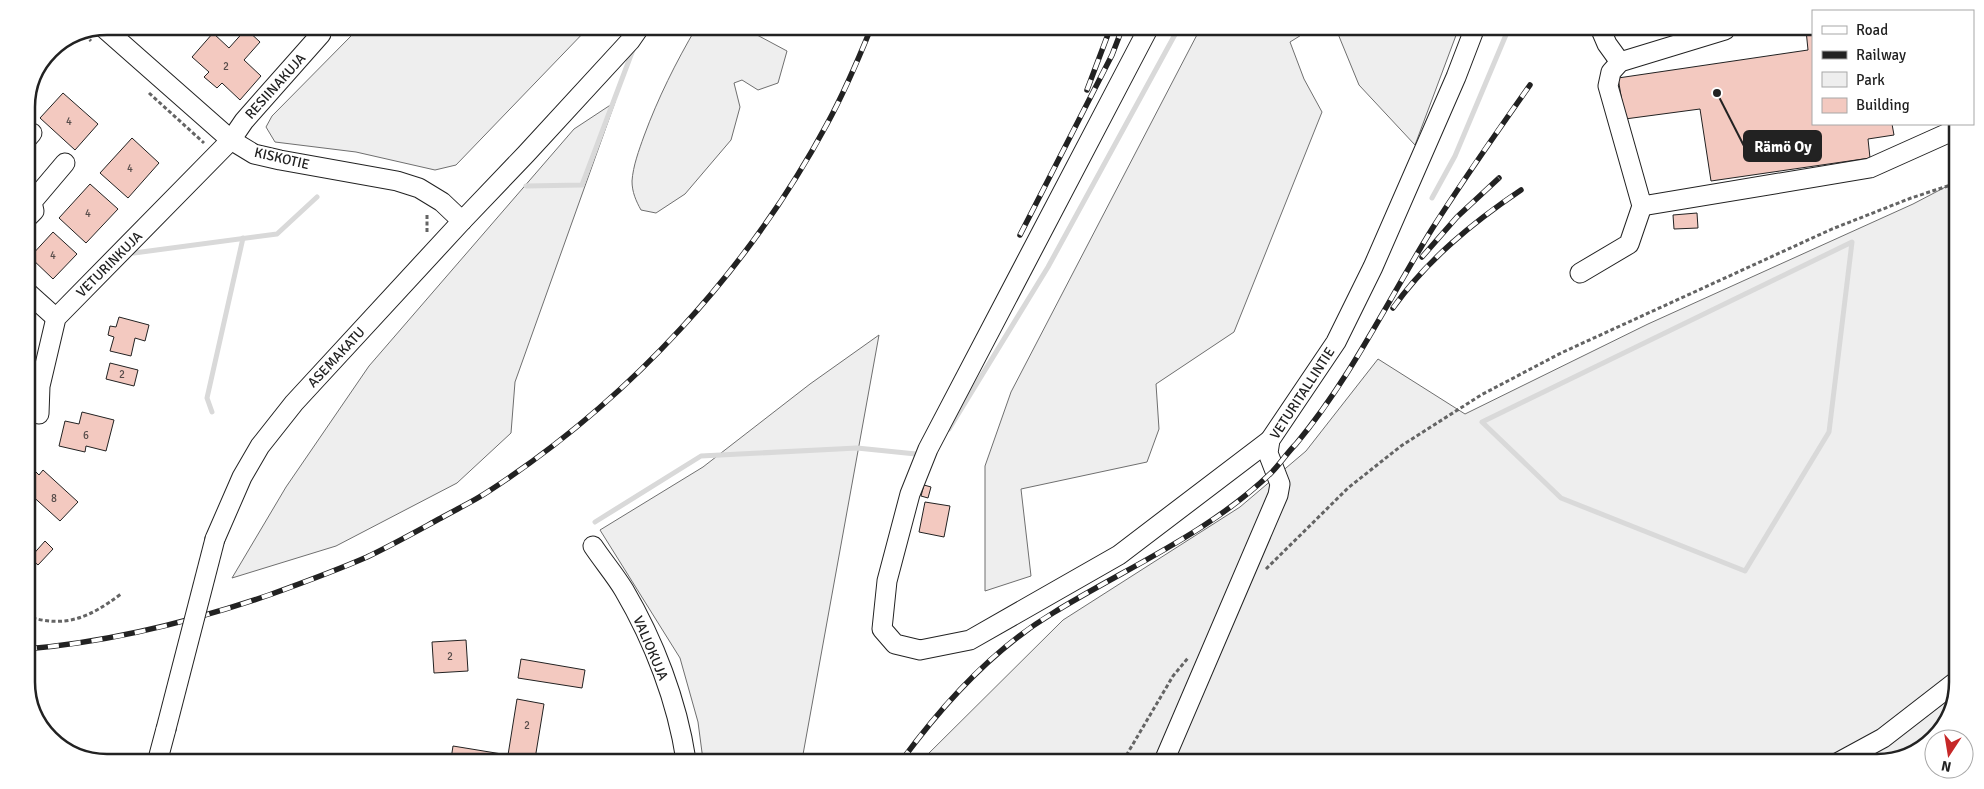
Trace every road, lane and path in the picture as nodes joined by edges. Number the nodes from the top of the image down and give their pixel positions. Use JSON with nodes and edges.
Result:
{"nodes":[{"id":1,"x":98,"y":35,"type":"edge"},
{"id":2,"x":321,"y":35,"type":"edge"},
{"id":3,"x":634,"y":35,"type":"edge"},
{"id":4,"x":1145,"y":35,"type":"edge"},
{"id":5,"x":1472,"y":35,"type":"edge"},
{"id":6,"x":1603,"y":35,"type":"edge"},
{"id":7,"x":1709,"y":35,"type":"edge"},
{"id":8,"x":1620,"y":62,"type":"junction"},
{"id":9,"x":148,"y":93,"type":"dead end"},
{"id":10,"x":1949,"y":133,"type":"edge"},
{"id":11,"x":230,"y":140,"type":"junction"},
{"id":12,"x":217,"y":154,"type":"junction"},
{"id":13,"x":65,"y":163,"type":"dead end"},
{"id":14,"x":1949,"y":186,"type":"edge"},
{"id":15,"x":35,"y":198,"type":"edge"},
{"id":16,"x":1642,"y":206,"type":"junction"},
{"id":17,"x":426,"y":209,"type":"dead end"},
{"id":18,"x":462,"y":221,"type":"junction"},
{"id":19,"x":427,"y":235,"type":"dead end"},
{"id":20,"x":1580,"y":273,"type":"dead end"},
{"id":21,"x":35,"y":299,"type":"edge"},
{"id":22,"x":56,"y":318,"type":"junction"},
{"id":23,"x":38,"y":414,"type":"dead end"},
{"id":24,"x":1270,"y":440,"type":"junction"},
{"id":25,"x":593,"y":546,"type":"dead end"},
{"id":26,"x":1262,"y":574,"type":"dead end"},
{"id":27,"x":121,"y":594,"type":"dead end"},
{"id":28,"x":35,"y":619,"type":"edge"},
{"id":29,"x":1192,"y":653,"type":"dead end"},
{"id":30,"x":1949,"y":687,"type":"edge"},
{"id":31,"x":159,"y":754,"type":"edge"},
{"id":32,"x":685,"y":754,"type":"edge"},
{"id":33,"x":1127,"y":754,"type":"edge"},
{"id":34,"x":1167,"y":754,"type":"edge"},
{"id":35,"x":1853,"y":754,"type":"edge"}],
"edges":[{"from":1,"to":11,"type":"street","name":"KISKOTIE"},
{"from":2,"to":11,"type":"street","name":"RESIINAKUJA"},
{"from":3,"to":18,"type":"street","name":"ASEMAKATU"},
{"from":4,"to":24,"type":"street"},
{"from":5,"to":24,"type":"street","name":"VETURITALLINTIE"},
{"from":6,"to":8,"type":"street"},
{"from":7,"to":8,"type":"street"},
{"from":8,"to":16,"type":"street"},
{"from":9,"to":12,"type":"path"},
{"from":10,"to":16,"type":"street"},
{"from":11,"to":12,"type":"street","name":"VETURINKUJA"},
{"from":11,"to":18,"type":"street","name":"KISKOTIE"},
{"from":12,"to":22,"type":"street","name":"VETURINKUJA"},
{"from":13,"to":15,"type":"street"},
{"from":14,"to":26,"type":"path"},
{"from":16,"to":20,"type":"street"},
{"from":17,"to":19,"type":"path"},
{"from":18,"to":31,"type":"street","name":"ASEMAKATU","bridge":true},
{"from":21,"to":22,"type":"street"},
{"from":22,"to":23,"type":"street"},
{"from":24,"to":34,"type":"street","name":"VETURITALLINTIE"},
{"from":25,"to":32,"type":"street","name":"VALIOKUJA"},
{"from":27,"to":28,"type":"path"},
{"from":29,"to":33,"type":"path"},
{"from":30,"to":35,"type":"street"}]}
